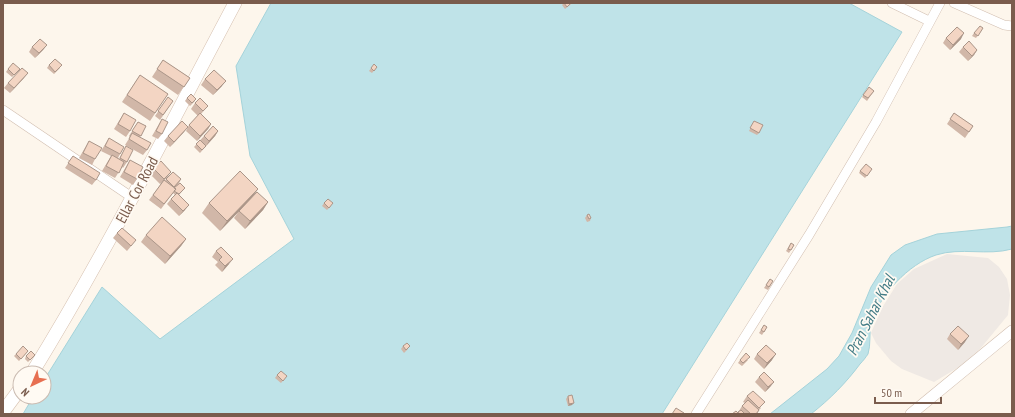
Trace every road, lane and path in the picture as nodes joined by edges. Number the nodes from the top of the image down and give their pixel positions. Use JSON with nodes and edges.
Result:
{"nodes":[{"id":1,"x":235,"y":3,"type":"edge"},
{"id":2,"x":892,"y":3,"type":"edge"},
{"id":3,"x":940,"y":3,"type":"edge"},
{"id":4,"x":954,"y":3,"type":"edge"},
{"id":5,"x":930,"y":21,"type":"junction"},
{"id":6,"x":1012,"y":26,"type":"edge"},
{"id":7,"x":3,"y":110,"type":"edge"},
{"id":8,"x":133,"y":198,"type":"junction"},
{"id":9,"x":1012,"y":331,"type":"edge"},
{"id":10,"x":37,"y":365,"type":"edge"},
{"id":11,"x":12,"y":400,"type":"edge"},
{"id":12,"x":3,"y":412,"type":"edge"},
{"id":13,"x":696,"y":414,"type":"edge"},
{"id":14,"x":911,"y":414,"type":"edge"}],
"edges":[{"from":1,"to":8,"type":"main road","name":"Ellar Cor Road"},
{"from":2,"to":5,"type":"street"},
{"from":3,"to":5,"type":"street"},
{"from":4,"to":6,"type":"street"},
{"from":5,"to":13,"type":"street"},
{"from":7,"to":8,"type":"street"},
{"from":8,"to":10,"type":"main road","name":"Ellar Cor Road"},
{"from":9,"to":14,"type":"street"},
{"from":11,"to":12,"type":"main road"}]}
